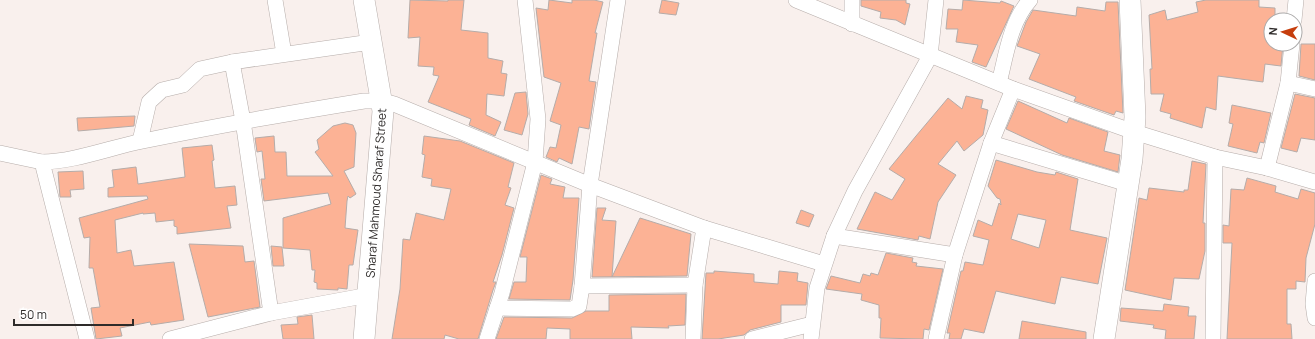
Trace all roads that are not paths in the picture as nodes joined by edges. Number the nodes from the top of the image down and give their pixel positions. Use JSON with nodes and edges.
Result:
{"nodes":[{"id":1,"x":275,"y":0,"type":"edge"},
{"id":2,"x":364,"y":0,"type":"edge"},
{"id":3,"x":525,"y":0,"type":"edge"},
{"id":4,"x":618,"y":0,"type":"edge"},
{"id":5,"x":796,"y":0,"type":"edge"},
{"id":6,"x":852,"y":0,"type":"edge"},
{"id":7,"x":936,"y":0,"type":"edge"},
{"id":8,"x":1030,"y":0,"type":"edge"},
{"id":9,"x":1130,"y":0,"type":"edge"},
{"id":10,"x":1296,"y":0,"type":"edge"},
{"id":11,"x":1295,"y":12,"type":"edge"},
{"id":12,"x":852,"y":24,"type":"junction"},
{"id":13,"x":371,"y":42,"type":"junction"},
{"id":14,"x":1291,"y":52,"type":"edge"},
{"id":15,"x":284,"y":54,"type":"junction"},
{"id":16,"x":930,"y":56,"type":"junction"},
{"id":17,"x":232,"y":62,"type":"junction"},
{"id":18,"x":999,"y":83,"type":"junction"},
{"id":19,"x":1288,"y":83,"type":"junction"},
{"id":20,"x":1013,"y":89,"type":"junction"},
{"id":21,"x":1315,"y":89,"type":"edge"},
{"id":22,"x":383,"y":101,"type":"junction"},
{"id":23,"x":243,"y":120,"type":"junction"},
{"id":24,"x":1134,"y":132,"type":"junction"},
{"id":25,"x":140,"y":141,"type":"junction"},
{"id":26,"x":991,"y":143,"type":"junction"},
{"id":27,"x":0,"y":153,"type":"edge"},
{"id":28,"x":1215,"y":157,"type":"junction"},
{"id":29,"x":42,"y":162,"type":"junction"},
{"id":30,"x":535,"y":162,"type":"junction"},
{"id":31,"x":1267,"y":168,"type":"junction"},
{"id":32,"x":1315,"y":182,"type":"edge"},
{"id":33,"x":1128,"y":184,"type":"junction"},
{"id":34,"x":590,"y":185,"type":"junction"},
{"id":35,"x":704,"y":228,"type":"junction"},
{"id":36,"x":834,"y":236,"type":"junction"},
{"id":37,"x":955,"y":255,"type":"junction"},
{"id":38,"x":824,"y":264,"type":"junction"},
{"id":39,"x":1315,"y":281,"type":"edge"},
{"id":40,"x":695,"y":285,"type":"junction"},
{"id":41,"x":582,"y":286,"type":"junction"},
{"id":42,"x":369,"y":295,"type":"junction"},
{"id":43,"x":497,"y":308,"type":"junction"},
{"id":44,"x":271,"y":313,"type":"junction"},
{"id":45,"x":1315,"y":318,"type":"edge"},
{"id":46,"x":811,"y":332,"type":"edge"},
{"id":47,"x":87,"y":339,"type":"edge"},
{"id":48,"x":170,"y":339,"type":"edge"},
{"id":49,"x":364,"y":339,"type":"edge"},
{"id":50,"x":487,"y":339,"type":"edge"},
{"id":51,"x":692,"y":339,"type":"edge"},
{"id":52,"x":752,"y":339,"type":"edge"},
{"id":53,"x":936,"y":339,"type":"edge"},
{"id":54,"x":1104,"y":339,"type":"edge"},
{"id":55,"x":1213,"y":339,"type":"edge"}],
"edges":[{"from":1,"to":15,"type":"street"},
{"from":2,"to":13,"type":"street","name":"Sharaf Mahmoud Sharaf Street"},
{"from":3,"to":30,"type":"street"},
{"from":4,"to":34,"type":"street"},
{"from":5,"to":12,"type":"street"},
{"from":6,"to":12,"type":"street"},
{"from":7,"to":16,"type":"street"},
{"from":8,"to":18,"type":"street"},
{"from":9,"to":24,"type":"street"},
{"from":10,"to":11,"type":"street"},
{"from":12,"to":16,"type":"street"},
{"from":13,"to":15,"type":"street"},
{"from":13,"to":22,"type":"street","name":"Sharaf Mahmoud Sharaf Street"},
{"from":14,"to":19,"type":"street"},
{"from":15,"to":17,"type":"street"},
{"from":16,"to":18,"type":"street"},
{"from":16,"to":36,"type":"street"},
{"from":17,"to":23,"type":"street"},
{"from":17,"to":25,"type":"street"},
{"from":18,"to":20,"type":"street"},
{"from":19,"to":21,"type":"street"},
{"from":19,"to":31,"type":"street"},
{"from":20,"to":24,"type":"street"},
{"from":20,"to":26,"type":"street"},
{"from":22,"to":23,"type":"street"},
{"from":22,"to":30,"type":"street"},
{"from":22,"to":42,"type":"street","name":"Sharaf Mahmoud Sharaf Street"},
{"from":23,"to":25,"type":"street"},
{"from":23,"to":44,"type":"street"},
{"from":24,"to":28,"type":"street"},
{"from":24,"to":33,"type":"street"},
{"from":25,"to":29,"type":"street"},
{"from":26,"to":33,"type":"street"},
{"from":26,"to":37,"type":"street"},
{"from":27,"to":29,"type":"street"},
{"from":28,"to":31,"type":"street"},
{"from":28,"to":55,"type":"street"},
{"from":29,"to":47,"type":"street"},
{"from":30,"to":34,"type":"street"},
{"from":30,"to":43,"type":"street"},
{"from":31,"to":32,"type":"street"},
{"from":33,"to":54,"type":"street"},
{"from":34,"to":35,"type":"street"},
{"from":34,"to":41,"type":"street"},
{"from":35,"to":38,"type":"street"},
{"from":35,"to":40,"type":"street"},
{"from":36,"to":37,"type":"street"},
{"from":36,"to":38,"type":"street"},
{"from":37,"to":53,"type":"street"},
{"from":38,"to":46,"type":"street"},
{"from":39,"to":45,"type":"street"},
{"from":40,"to":41,"type":"street"},
{"from":40,"to":51,"type":"street"},
{"from":41,"to":43,"type":"street"},
{"from":42,"to":44,"type":"street"},
{"from":42,"to":49,"type":"street","name":"Sharaf Mahmoud Sharaf Street"},
{"from":43,"to":50,"type":"street"},
{"from":44,"to":48,"type":"street"},
{"from":46,"to":52,"type":"street"}]}
